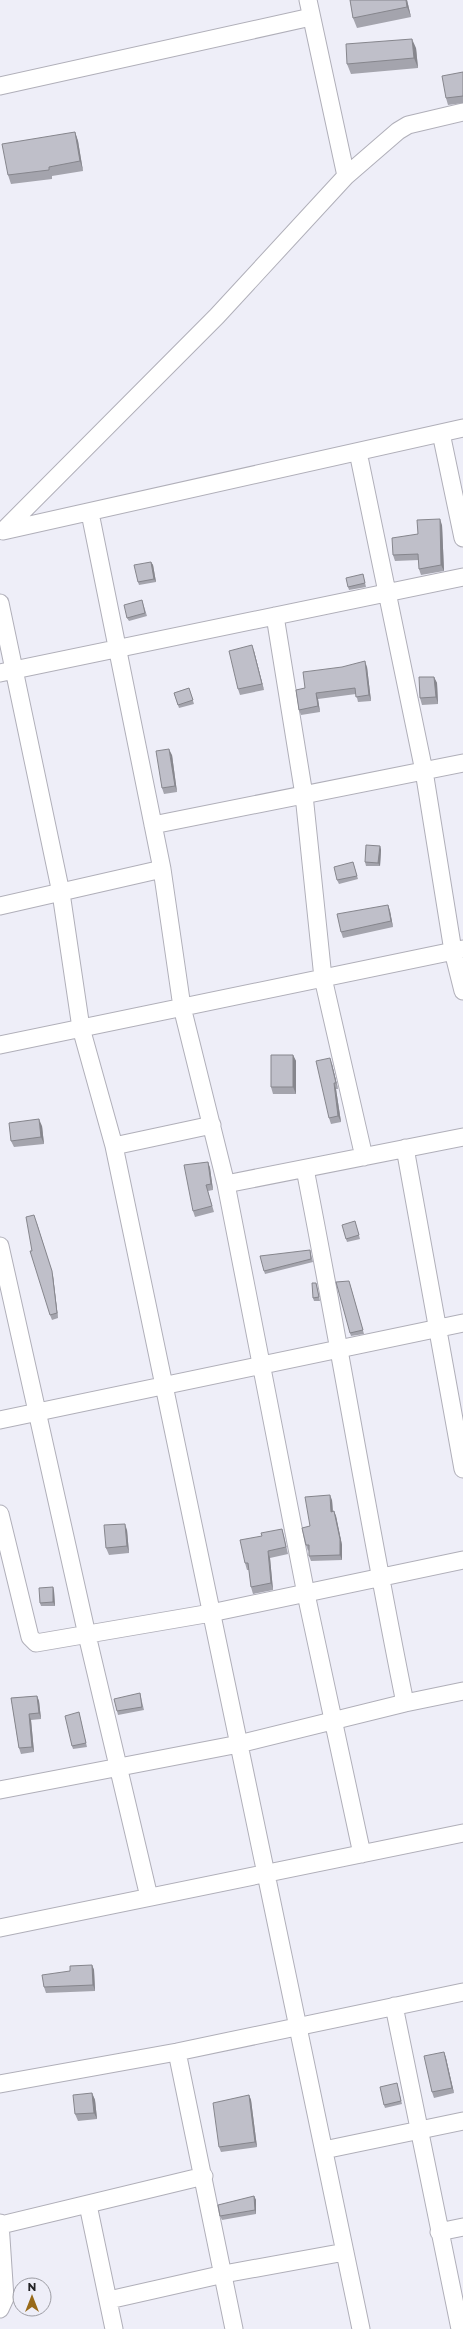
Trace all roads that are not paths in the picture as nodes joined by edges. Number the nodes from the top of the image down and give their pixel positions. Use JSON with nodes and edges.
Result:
{"nodes":[{"id":1,"x":308,"y":0,"type":"edge"},
{"id":2,"x":311,"y":17,"type":"junction"},
{"id":3,"x":0,"y":86,"type":"edge"},
{"id":4,"x":463,"y":112,"type":"edge"},
{"id":5,"x":346,"y":176,"type":"junction"},
{"id":6,"x":463,"y":428,"type":"edge"},
{"id":7,"x":440,"y":433,"type":"junction"},
{"id":8,"x":358,"y":452,"type":"junction"},
{"id":9,"x":90,"y":512,"type":"junction"},
{"id":10,"x":2,"y":532,"type":"edge"},
{"id":11,"x":463,"y":538,"type":"edge"},
{"id":12,"x":463,"y":577,"type":"edge"},
{"id":13,"x":387,"y":593,"type":"junction"},
{"id":14,"x":0,"y":603,"type":"edge"},
{"id":15,"x":275,"y":616,"type":"junction"},
{"id":16,"x":118,"y":649,"type":"junction"},
{"id":17,"x":7,"y":672,"type":"edge"},
{"id":18,"x":463,"y":763,"type":"edge"},
{"id":19,"x":424,"y":771,"type":"junction"},
{"id":20,"x":304,"y":795,"type":"junction"},
{"id":21,"x":153,"y":825,"type":"junction"},
{"id":22,"x":162,"y":869,"type":"junction"},
{"id":23,"x":61,"y":893,"type":"junction"},
{"id":24,"x":0,"y":906,"type":"edge"},
{"id":25,"x":458,"y":950,"type":"edge"},
{"id":26,"x":322,"y":978,"type":"junction"},
{"id":27,"x":463,"y":991,"type":"edge"},
{"id":28,"x":182,"y":1007,"type":"junction"},
{"id":29,"x":81,"y":1028,"type":"junction"},
{"id":30,"x":0,"y":1045,"type":"edge"},
{"id":31,"x":212,"y":1125,"type":"junction"},
{"id":32,"x":463,"y":1136,"type":"edge"},
{"id":33,"x":114,"y":1146,"type":"junction"},
{"id":34,"x":405,"y":1148,"type":"junction"},
{"id":35,"x":364,"y":1157,"type":"junction"},
{"id":36,"x":305,"y":1169,"type":"junction"},
{"id":37,"x":226,"y":1184,"type":"junction"},
{"id":38,"x":0,"y":1246,"type":"edge"},
{"id":39,"x":2,"y":1268,"type":"edge"},
{"id":40,"x":463,"y":1323,"type":"edge"},
{"id":41,"x":439,"y":1328,"type":"junction"},
{"id":42,"x":340,"y":1349,"type":"junction"},
{"id":43,"x":263,"y":1365,"type":"junction"},
{"id":44,"x":164,"y":1386,"type":"junction"},
{"id":45,"x":37,"y":1412,"type":"junction"},
{"id":46,"x":0,"y":1420,"type":"edge"},
{"id":47,"x":463,"y":1469,"type":"edge"},
{"id":48,"x":0,"y":1514,"type":"edge"},
{"id":49,"x":463,"y":1560,"type":"edge"},
{"id":50,"x":380,"y":1579,"type":"junction"},
{"id":51,"x":306,"y":1594,"type":"junction"},
{"id":52,"x":211,"y":1613,"type":"junction"},
{"id":53,"x":87,"y":1636,"type":"junction"},
{"id":54,"x":463,"y":1691,"type":"edge"},
{"id":55,"x":405,"y":1703,"type":"junction"},
{"id":56,"x":335,"y":1721,"type":"junction"},
{"id":57,"x":239,"y":1744,"type":"junction"},
{"id":58,"x":118,"y":1768,"type":"junction"},
{"id":59,"x":0,"y":1790,"type":"edge"},
{"id":60,"x":463,"y":1833,"type":"edge"},
{"id":61,"x":362,"y":1854,"type":"junction"},
{"id":62,"x":266,"y":1874,"type":"junction"},
{"id":63,"x":150,"y":1897,"type":"junction"},
{"id":64,"x":0,"y":1928,"type":"edge"},
{"id":65,"x":463,"y":1992,"type":"edge"},
{"id":66,"x":394,"y":2006,"type":"junction"},
{"id":67,"x":298,"y":2028,"type":"junction"},
{"id":68,"x":177,"y":2052,"type":"junction"},
{"id":69,"x":0,"y":2084,"type":"edge"},
{"id":70,"x":463,"y":2121,"type":"edge"},
{"id":71,"x":419,"y":2131,"type":"junction"},
{"id":72,"x":324,"y":2150,"type":"junction"},
{"id":73,"x":204,"y":2176,"type":"junction"},
{"id":74,"x":88,"y":2205,"type":"junction"},
{"id":75,"x":0,"y":2224,"type":"edge"},
{"id":76,"x":463,"y":2227,"type":"edge"},
{"id":77,"x":439,"y":2232,"type":"junction"},
{"id":78,"x":345,"y":2252,"type":"junction"},
{"id":79,"x":224,"y":2274,"type":"junction"},
{"id":80,"x":108,"y":2300,"type":"junction"},
{"id":81,"x":0,"y":2310,"type":"edge"},
{"id":82,"x":114,"y":2329,"type":"edge"},
{"id":83,"x":234,"y":2329,"type":"edge"},
{"id":84,"x":361,"y":2329,"type":"edge"},
{"id":85,"x":460,"y":2329,"type":"edge"}],
"edges":[{"from":1,"to":2,"type":"street"},
{"from":2,"to":3,"type":"street"},
{"from":2,"to":5,"type":"street"},
{"from":4,"to":5,"type":"street"},
{"from":5,"to":10,"type":"street"},
{"from":6,"to":7,"type":"street"},
{"from":7,"to":8,"type":"street"},
{"from":7,"to":11,"type":"street"},
{"from":8,"to":9,"type":"street"},
{"from":8,"to":13,"type":"street"},
{"from":9,"to":10,"type":"street"},
{"from":9,"to":16,"type":"street"},
{"from":12,"to":13,"type":"street"},
{"from":13,"to":15,"type":"street"},
{"from":13,"to":19,"type":"street"},
{"from":14,"to":17,"type":"street"},
{"from":15,"to":16,"type":"street"},
{"from":15,"to":20,"type":"street"},
{"from":16,"to":17,"type":"street"},
{"from":16,"to":21,"type":"street"},
{"from":17,"to":23,"type":"street"},
{"from":18,"to":19,"type":"street"},
{"from":19,"to":20,"type":"street"},
{"from":19,"to":25,"type":"street"},
{"from":20,"to":21,"type":"street"},
{"from":20,"to":26,"type":"street"},
{"from":21,"to":22,"type":"street"},
{"from":22,"to":23,"type":"street"},
{"from":22,"to":28,"type":"street"},
{"from":23,"to":24,"type":"street"},
{"from":23,"to":29,"type":"street"},
{"from":25,"to":26,"type":"street"},
{"from":25,"to":27,"type":"street"},
{"from":26,"to":28,"type":"street"},
{"from":26,"to":35,"type":"street"},
{"from":28,"to":29,"type":"street"},
{"from":28,"to":31,"type":"street"},
{"from":29,"to":30,"type":"street"},
{"from":29,"to":33,"type":"street"},
{"from":31,"to":33,"type":"street"},
{"from":31,"to":37,"type":"street"},
{"from":32,"to":34,"type":"street"},
{"from":33,"to":44,"type":"street"},
{"from":34,"to":35,"type":"street"},
{"from":34,"to":41,"type":"street"},
{"from":35,"to":36,"type":"street"},
{"from":36,"to":37,"type":"street"},
{"from":36,"to":42,"type":"street"},
{"from":37,"to":43,"type":"street"},
{"from":38,"to":39,"type":"street"},
{"from":39,"to":45,"type":"street"},
{"from":40,"to":41,"type":"street"},
{"from":41,"to":42,"type":"street"},
{"from":41,"to":47,"type":"street"},
{"from":42,"to":43,"type":"street"},
{"from":42,"to":50,"type":"street"},
{"from":43,"to":44,"type":"street"},
{"from":43,"to":51,"type":"street"},
{"from":44,"to":45,"type":"street"},
{"from":44,"to":52,"type":"street"},
{"from":45,"to":46,"type":"street"},
{"from":45,"to":53,"type":"street"},
{"from":48,"to":53,"type":"street"},
{"from":49,"to":50,"type":"street"},
{"from":50,"to":51,"type":"street"},
{"from":50,"to":55,"type":"street"},
{"from":51,"to":52,"type":"street"},
{"from":51,"to":56,"type":"street"},
{"from":52,"to":53,"type":"street"},
{"from":52,"to":57,"type":"street"},
{"from":53,"to":58,"type":"street"},
{"from":54,"to":55,"type":"street"},
{"from":55,"to":56,"type":"street"},
{"from":56,"to":57,"type":"street"},
{"from":56,"to":61,"type":"street"},
{"from":57,"to":58,"type":"street"},
{"from":57,"to":62,"type":"street"},
{"from":58,"to":59,"type":"street"},
{"from":58,"to":63,"type":"street"},
{"from":60,"to":61,"type":"street"},
{"from":61,"to":62,"type":"street"},
{"from":62,"to":63,"type":"street"},
{"from":62,"to":67,"type":"street"},
{"from":63,"to":64,"type":"street"},
{"from":65,"to":66,"type":"street"},
{"from":66,"to":67,"type":"street"},
{"from":66,"to":71,"type":"street"},
{"from":67,"to":68,"type":"street"},
{"from":67,"to":72,"type":"street"},
{"from":68,"to":69,"type":"street"},
{"from":68,"to":73,"type":"street"},
{"from":70,"to":71,"type":"street"},
{"from":71,"to":72,"type":"street"},
{"from":71,"to":77,"type":"street"},
{"from":72,"to":78,"type":"street"},
{"from":73,"to":74,"type":"street"},
{"from":73,"to":79,"type":"street"},
{"from":74,"to":75,"type":"street"},
{"from":74,"to":80,"type":"street"},
{"from":75,"to":81,"type":"street"},
{"from":76,"to":77,"type":"street"},
{"from":77,"to":85,"type":"street"},
{"from":78,"to":79,"type":"street"},
{"from":78,"to":84,"type":"street"},
{"from":79,"to":80,"type":"street"},
{"from":79,"to":83,"type":"street"},
{"from":80,"to":82,"type":"street"}]}
